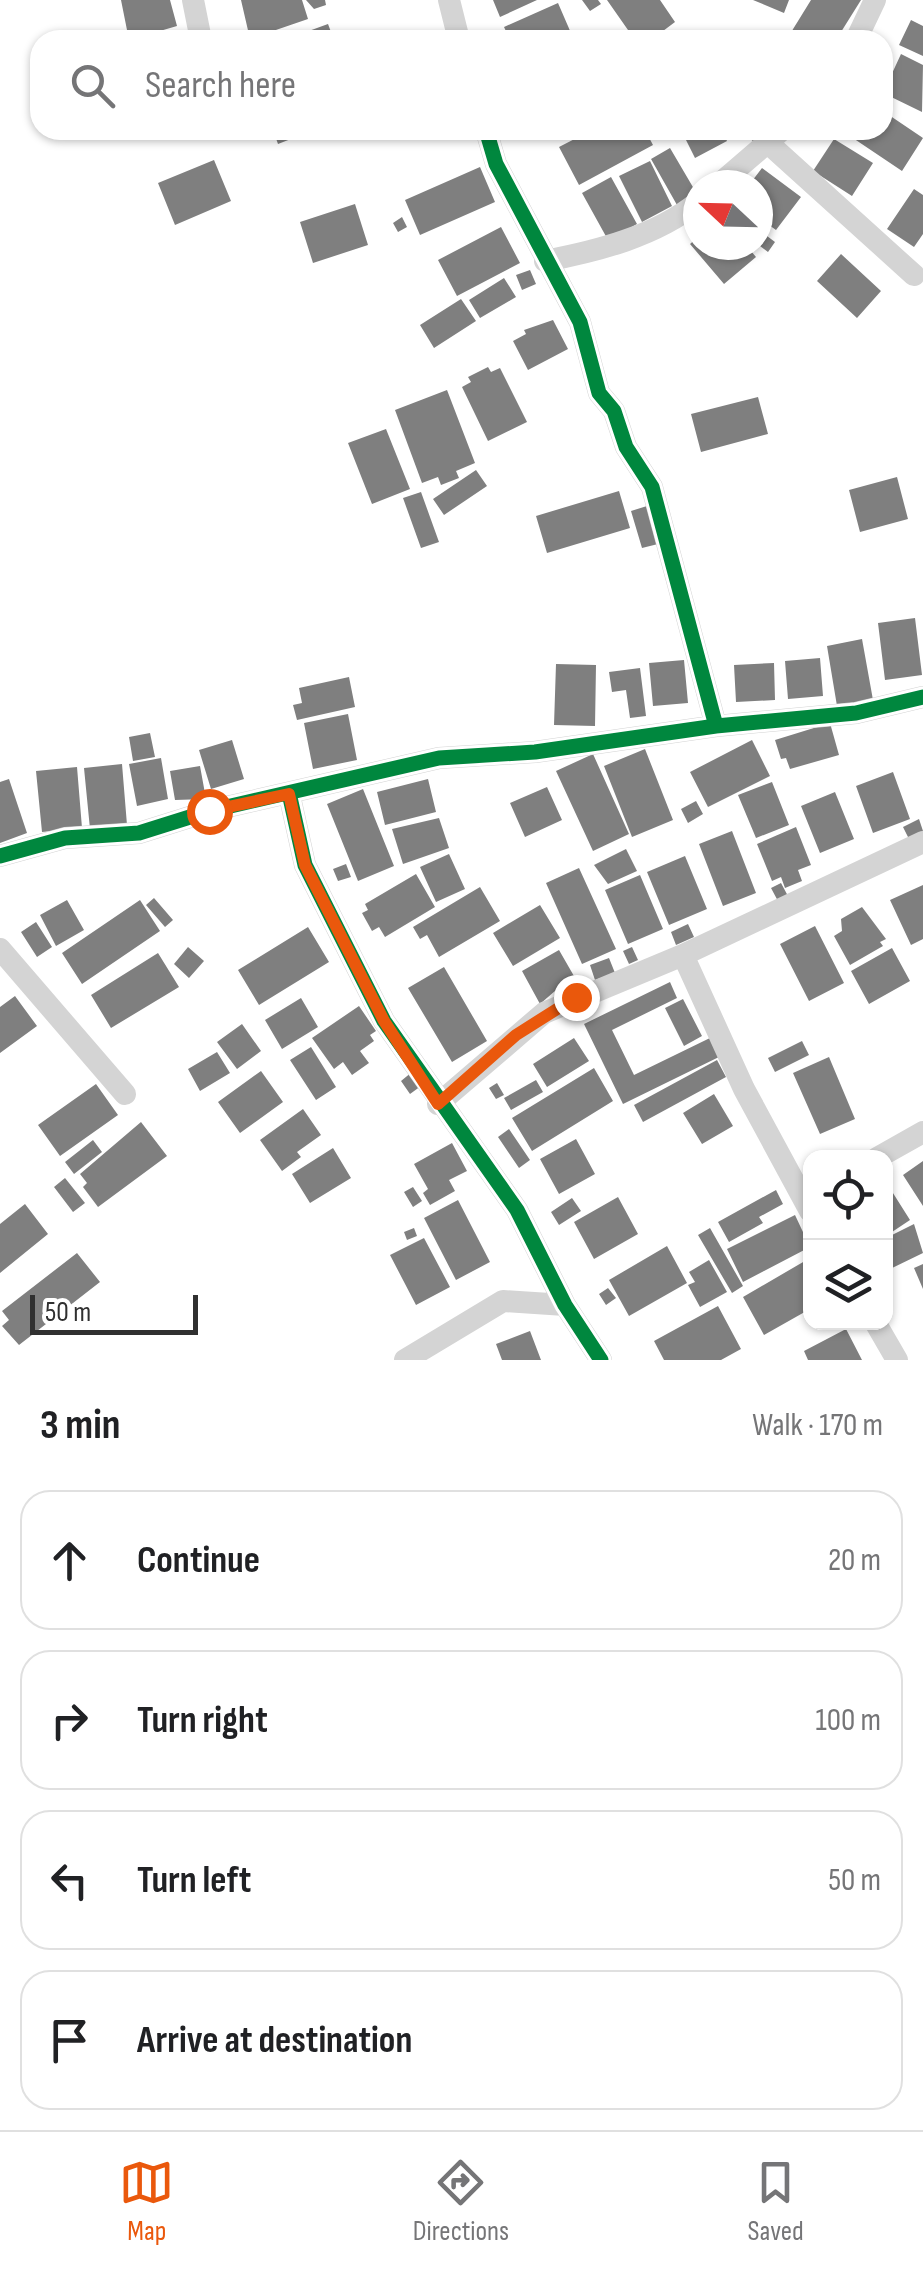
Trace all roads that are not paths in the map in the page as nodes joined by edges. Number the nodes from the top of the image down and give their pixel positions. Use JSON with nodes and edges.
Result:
{"nodes":[{"id":1,"x":193,"y":0,"type":"edge"},
{"id":2,"x":449,"y":0,"type":"edge"},
{"id":3,"x":876,"y":0,"type":"edge"},
{"id":4,"x":199,"y":30,"type":"edge"},
{"id":5,"x":456,"y":30,"type":"edge"},
{"id":6,"x":861,"y":30,"type":"edge"},
{"id":7,"x":489,"y":140,"type":"edge"},
{"id":8,"x":771,"y":140,"type":"edge"},
{"id":9,"x":778,"y":140,"type":"edge"},
{"id":10,"x":736,"y":170,"type":"edge"},
{"id":11,"x":683,"y":214,"type":"edge"},
{"id":12,"x":544,"y":261,"type":"junction"},
{"id":13,"x":914,"y":275,"type":"dead end"},
{"id":14,"x":923,"y":697,"type":"edge"},
{"id":15,"x":716,"y":726,"type":"junction"},
{"id":16,"x":289,"y":794,"type":"junction"},
{"id":17,"x":923,"y":842,"type":"edge"},
{"id":18,"x":0,"y":856,"type":"edge"},
{"id":19,"x":0,"y":949,"type":"edge"},
{"id":20,"x":683,"y":954,"type":"junction"},
{"id":21,"x":125,"y":1094,"type":"dead end"},
{"id":22,"x":438,"y":1104,"type":"junction"},
{"id":23,"x":923,"y":1132,"type":"edge"},
{"id":24,"x":891,"y":1150,"type":"edge"},
{"id":25,"x":803,"y":1189,"type":"edge"},
{"id":26,"x":565,"y":1305,"type":"junction"},
{"id":27,"x":880,"y":1330,"type":"edge"},
{"id":28,"x":405,"y":1360,"type":"edge"},
{"id":29,"x":601,"y":1360,"type":"edge"},
{"id":30,"x":897,"y":1360,"type":"edge"}],
"edges":[{"from":1,"to":4,"type":"street"},
{"from":2,"to":5,"type":"street"},
{"from":3,"to":6,"type":"street"},
{"from":7,"to":12,"type":"street"},
{"from":8,"to":10,"type":"street"},
{"from":9,"to":13,"type":"street"},
{"from":11,"to":12,"type":"street"},
{"from":12,"to":15,"type":"street"},
{"from":14,"to":15,"type":"street"},
{"from":15,"to":16,"type":"street"},
{"from":16,"to":18,"type":"street"},
{"from":16,"to":22,"type":"street"},
{"from":17,"to":20,"type":"street"},
{"from":19,"to":21,"type":"street"},
{"from":20,"to":22,"type":"street"},
{"from":20,"to":25,"type":"street"},
{"from":22,"to":26,"type":"street"},
{"from":23,"to":24,"type":"street"},
{"from":26,"to":28,"type":"street"},
{"from":26,"to":29,"type":"street"},
{"from":27,"to":30,"type":"street"}]}
